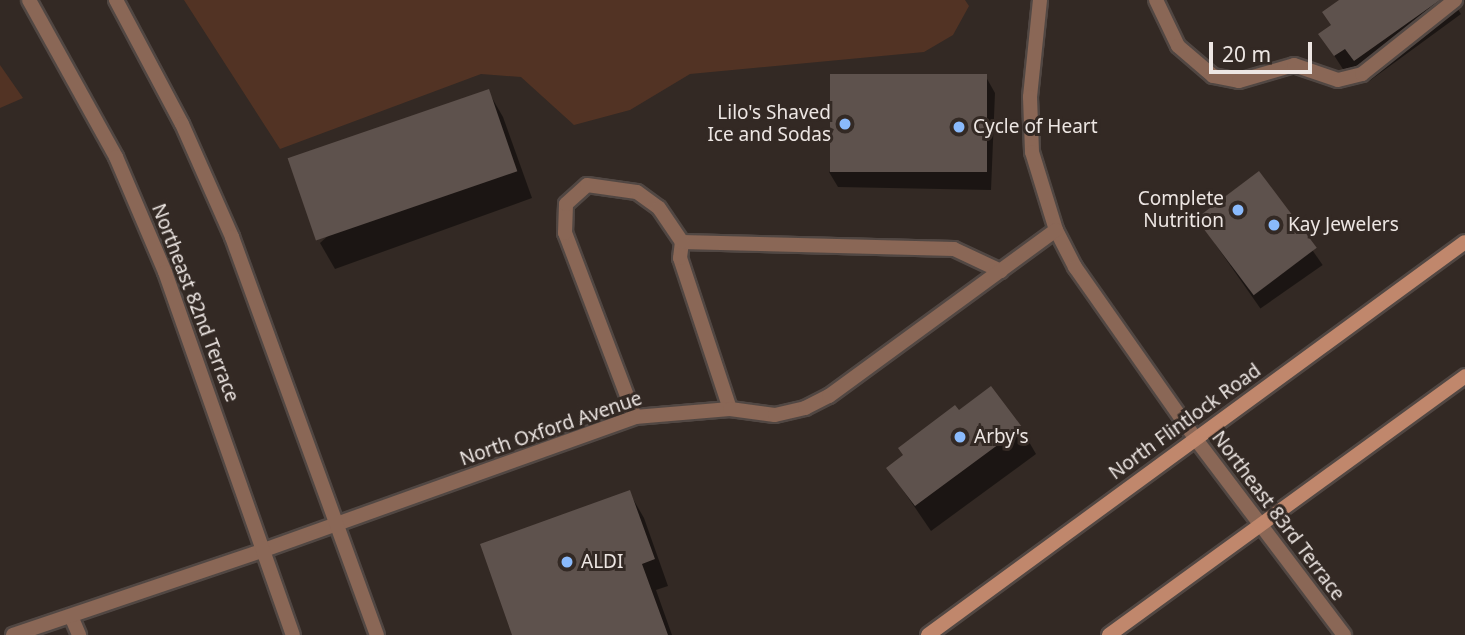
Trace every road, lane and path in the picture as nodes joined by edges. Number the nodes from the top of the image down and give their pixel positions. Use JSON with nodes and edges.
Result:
{"nodes":[{"id":1,"x":29,"y":0,"type":"edge"},
{"id":2,"x":116,"y":0,"type":"edge"},
{"id":3,"x":1040,"y":0,"type":"edge"},
{"id":4,"x":1156,"y":0,"type":"edge"},
{"id":5,"x":1455,"y":0,"type":"edge"},
{"id":6,"x":1056,"y":230,"type":"junction"},
{"id":7,"x":682,"y":242,"type":"junction"},
{"id":8,"x":1465,"y":242,"type":"edge"},
{"id":9,"x":1001,"y":271,"type":"junction"},
{"id":10,"x":1465,"y":376,"type":"edge"},
{"id":11,"x":730,"y":409,"type":"junction"},
{"id":12,"x":635,"y":416,"type":"junction"},
{"id":13,"x":1195,"y":438,"type":"junction"},
{"id":14,"x":1261,"y":521,"type":"junction"},
{"id":15,"x":337,"y":527,"type":"junction"},
{"id":16,"x":264,"y":550,"type":"junction"},
{"id":17,"x":71,"y":616,"type":"junction"},
{"id":18,"x":13,"y":635,"type":"edge"},
{"id":19,"x":79,"y":635,"type":"edge"},
{"id":20,"x":293,"y":635,"type":"edge"},
{"id":21,"x":377,"y":635,"type":"edge"},
{"id":22,"x":928,"y":635,"type":"edge"},
{"id":23,"x":1109,"y":635,"type":"edge"},
{"id":24,"x":1344,"y":635,"type":"edge"}],
"edges":[{"from":1,"to":16,"type":"street","name":"Northeast 82nd Terrace"},
{"from":2,"to":15,"type":"street"},
{"from":3,"to":6,"type":"street","name":"Northeast 83rd Terrace"},
{"from":4,"to":5,"type":"street"},
{"from":6,"to":9,"type":"street","name":"North Oxford Avenue"},
{"from":6,"to":13,"type":"street","name":"Northeast 83rd Terrace"},
{"from":7,"to":9,"type":"street"},
{"from":7,"to":11,"type":"street"},
{"from":7,"to":12,"type":"street"},
{"from":8,"to":13,"type":"main road","name":"North Flintlock Road"},
{"from":9,"to":11,"type":"street","name":"North Oxford Avenue"},
{"from":10,"to":14,"type":"main road"},
{"from":11,"to":12,"type":"street","name":"North Oxford Avenue"},
{"from":12,"to":15,"type":"street","name":"North Oxford Avenue"},
{"from":13,"to":14,"type":"street","name":"Northeast 83rd Terrace"},
{"from":13,"to":22,"type":"main road","name":"North Flintlock Road"},
{"from":14,"to":23,"type":"main road"},
{"from":14,"to":24,"type":"street","name":"Northeast 83rd Terrace"},
{"from":15,"to":16,"type":"street","name":"North Oxford Avenue"},
{"from":15,"to":21,"type":"street"},
{"from":16,"to":17,"type":"street","name":"North Oxford Avenue"},
{"from":16,"to":20,"type":"street","name":"Northeast 82nd Terrace"},
{"from":17,"to":18,"type":"street","name":"North Oxford Avenue"},
{"from":17,"to":19,"type":"street"}]}
